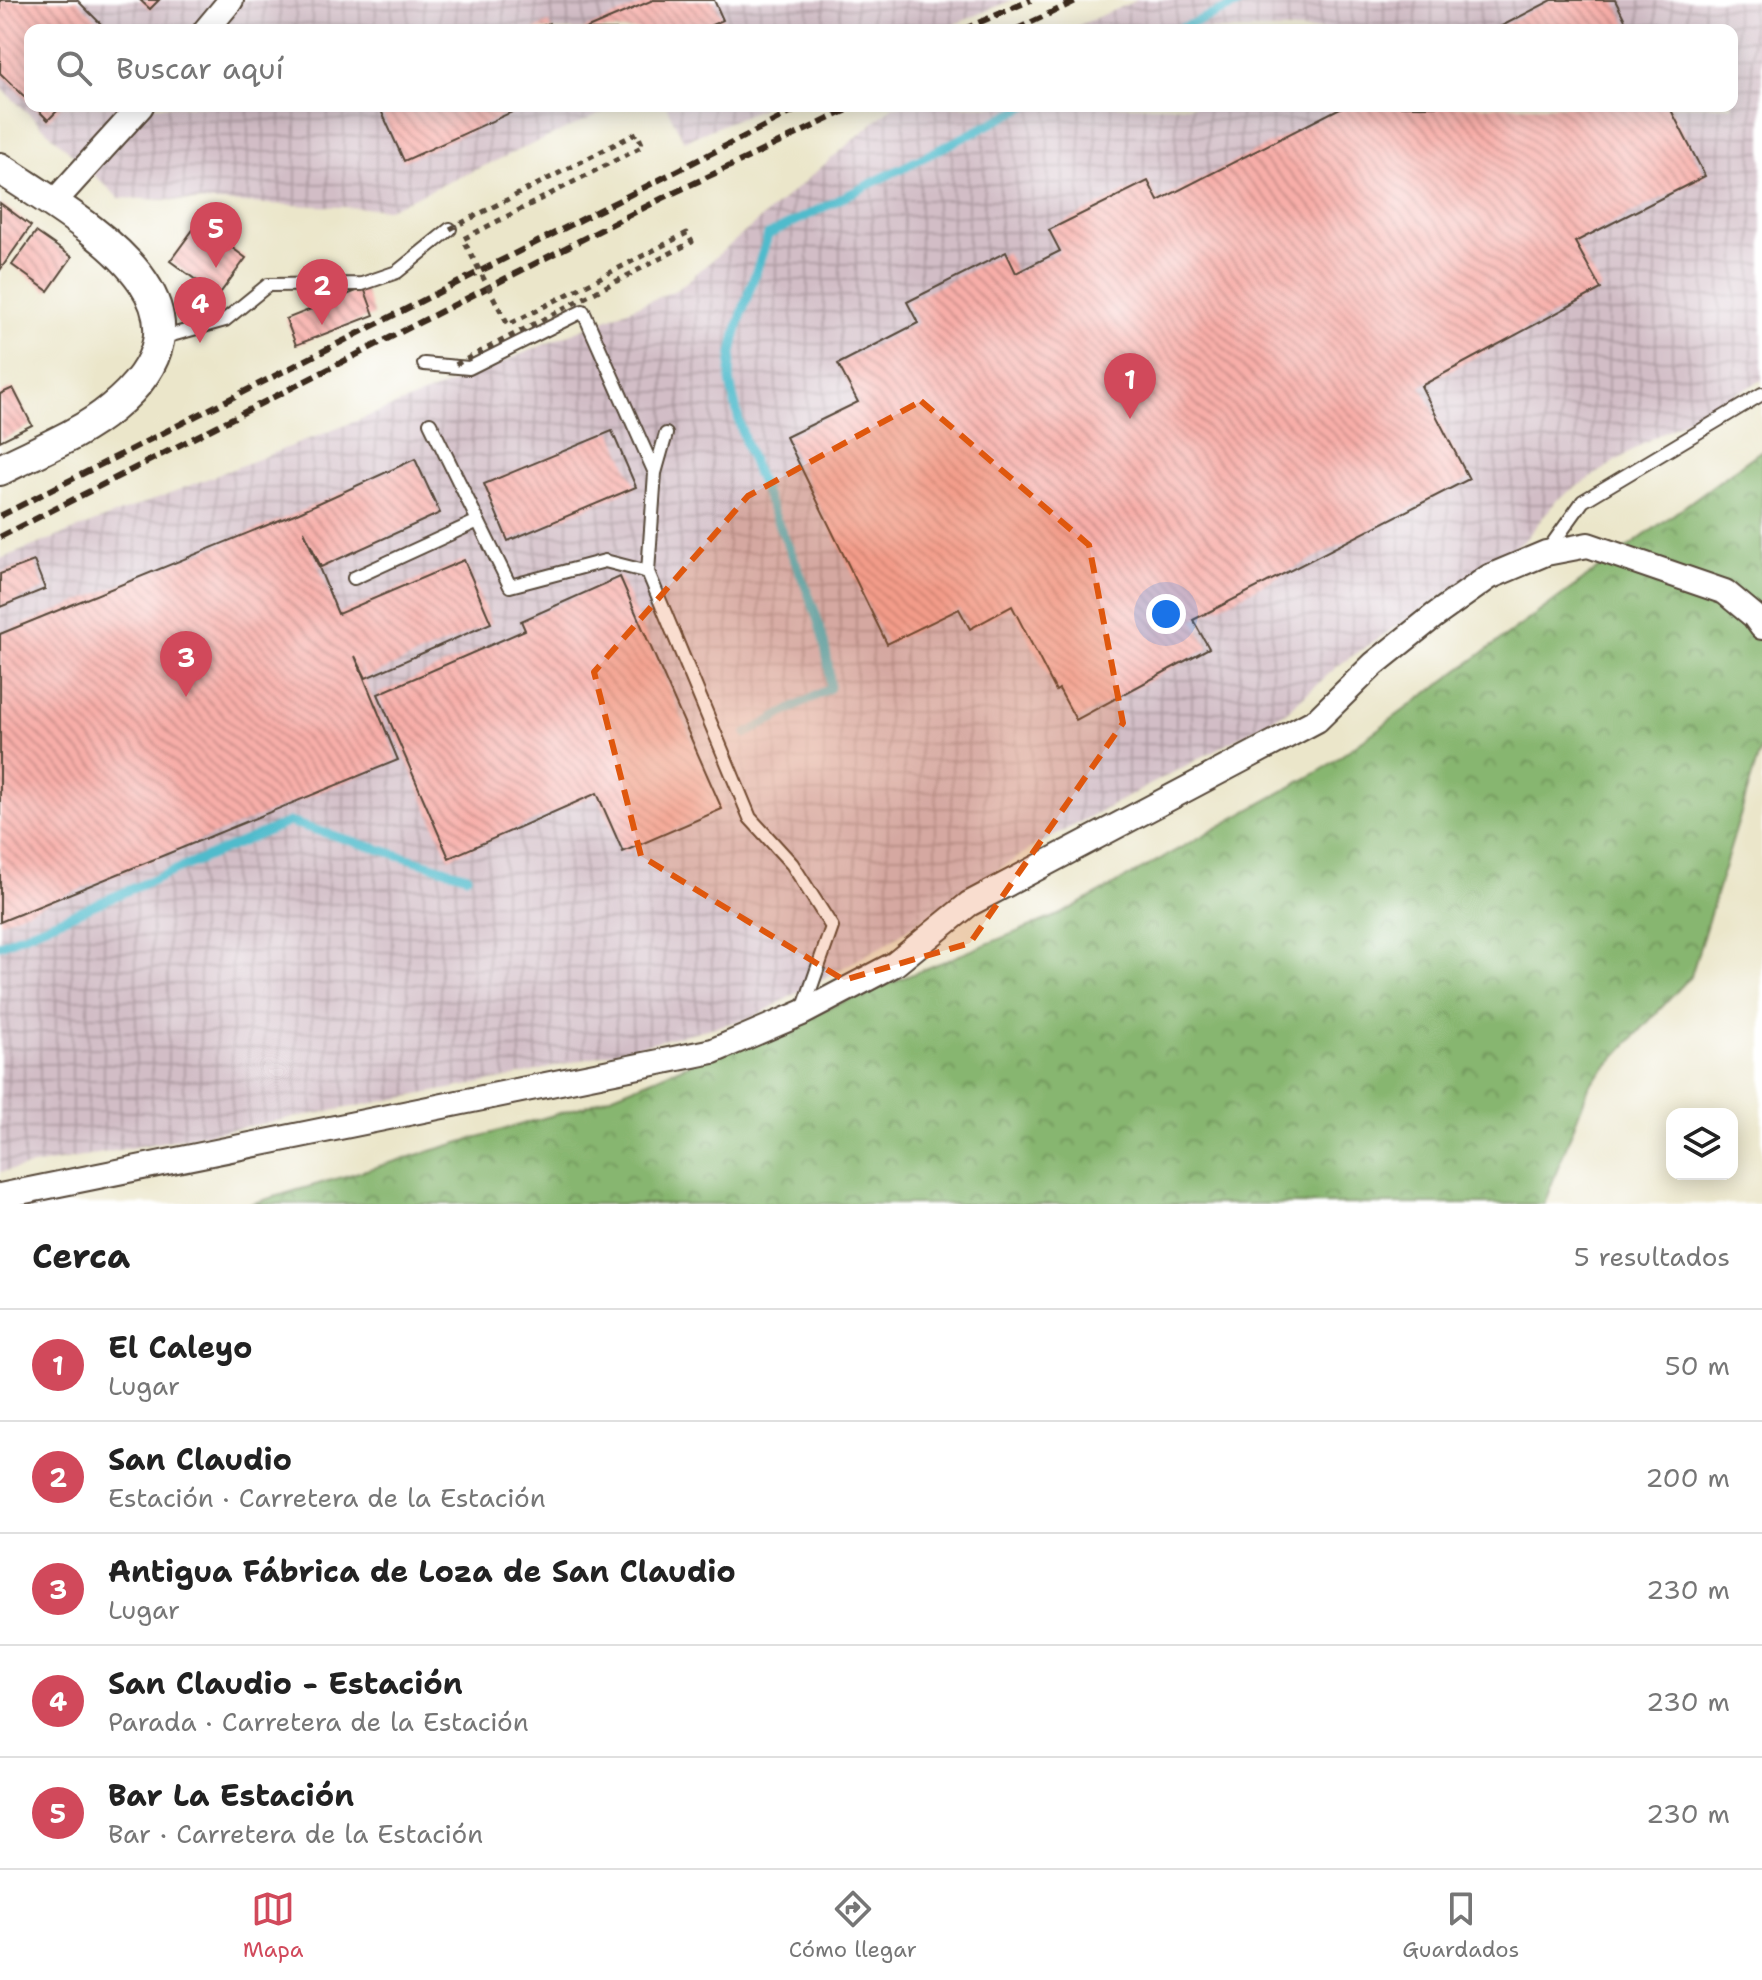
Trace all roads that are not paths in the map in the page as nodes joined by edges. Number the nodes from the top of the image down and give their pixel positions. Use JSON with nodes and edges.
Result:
{"nodes":[{"id":1,"x":231,"y":0,"type":"edge"},
{"id":2,"x":211,"y":24,"type":"edge"},
{"id":3,"x":136,"y":112,"type":"edge"},
{"id":4,"x":0,"y":168,"type":"edge"},
{"id":5,"x":54,"y":202,"type":"junction"},
{"id":6,"x":450,"y":229,"type":"road end"},
{"id":7,"x":161,"y":338,"type":"junction"},
{"id":8,"x":424,"y":364,"type":"dead end"},
{"id":9,"x":1762,"y":394,"type":"edge"},
{"id":10,"x":430,"y":423,"type":"dead end"},
{"id":11,"x":666,"y":434,"type":"dead end"},
{"id":12,"x":0,"y":470,"type":"edge"},
{"id":13,"x":655,"y":473,"type":"junction"},
{"id":14,"x":478,"y":521,"type":"junction"},
{"id":15,"x":1546,"y":553,"type":"junction"},
{"id":16,"x":648,"y":572,"type":"junction"},
{"id":17,"x":354,"y":578,"type":"dead end"},
{"id":18,"x":1762,"y":627,"type":"edge"},
{"id":19,"x":802,"y":1013,"type":"junction"},
{"id":20,"x":0,"y":1196,"type":"edge"}],
"edges":[{"from":1,"to":2,"type":"street"},
{"from":3,"to":5,"type":"street"},
{"from":4,"to":5,"type":"street"},
{"from":5,"to":7,"type":"street"},
{"from":6,"to":7,"type":"lane"},
{"from":7,"to":12,"type":"street"},
{"from":8,"to":13,"type":"lane"},
{"from":9,"to":15,"type":"lane"},
{"from":10,"to":14,"type":"lane"},
{"from":11,"to":13,"type":"lane"},
{"from":13,"to":16,"type":"lane"},
{"from":14,"to":16,"type":"lane"},
{"from":14,"to":17,"type":"lane"},
{"from":15,"to":18,"type":"street"},
{"from":15,"to":19,"type":"street"},
{"from":16,"to":19,"type":"lane"},
{"from":19,"to":20,"type":"street"}]}
